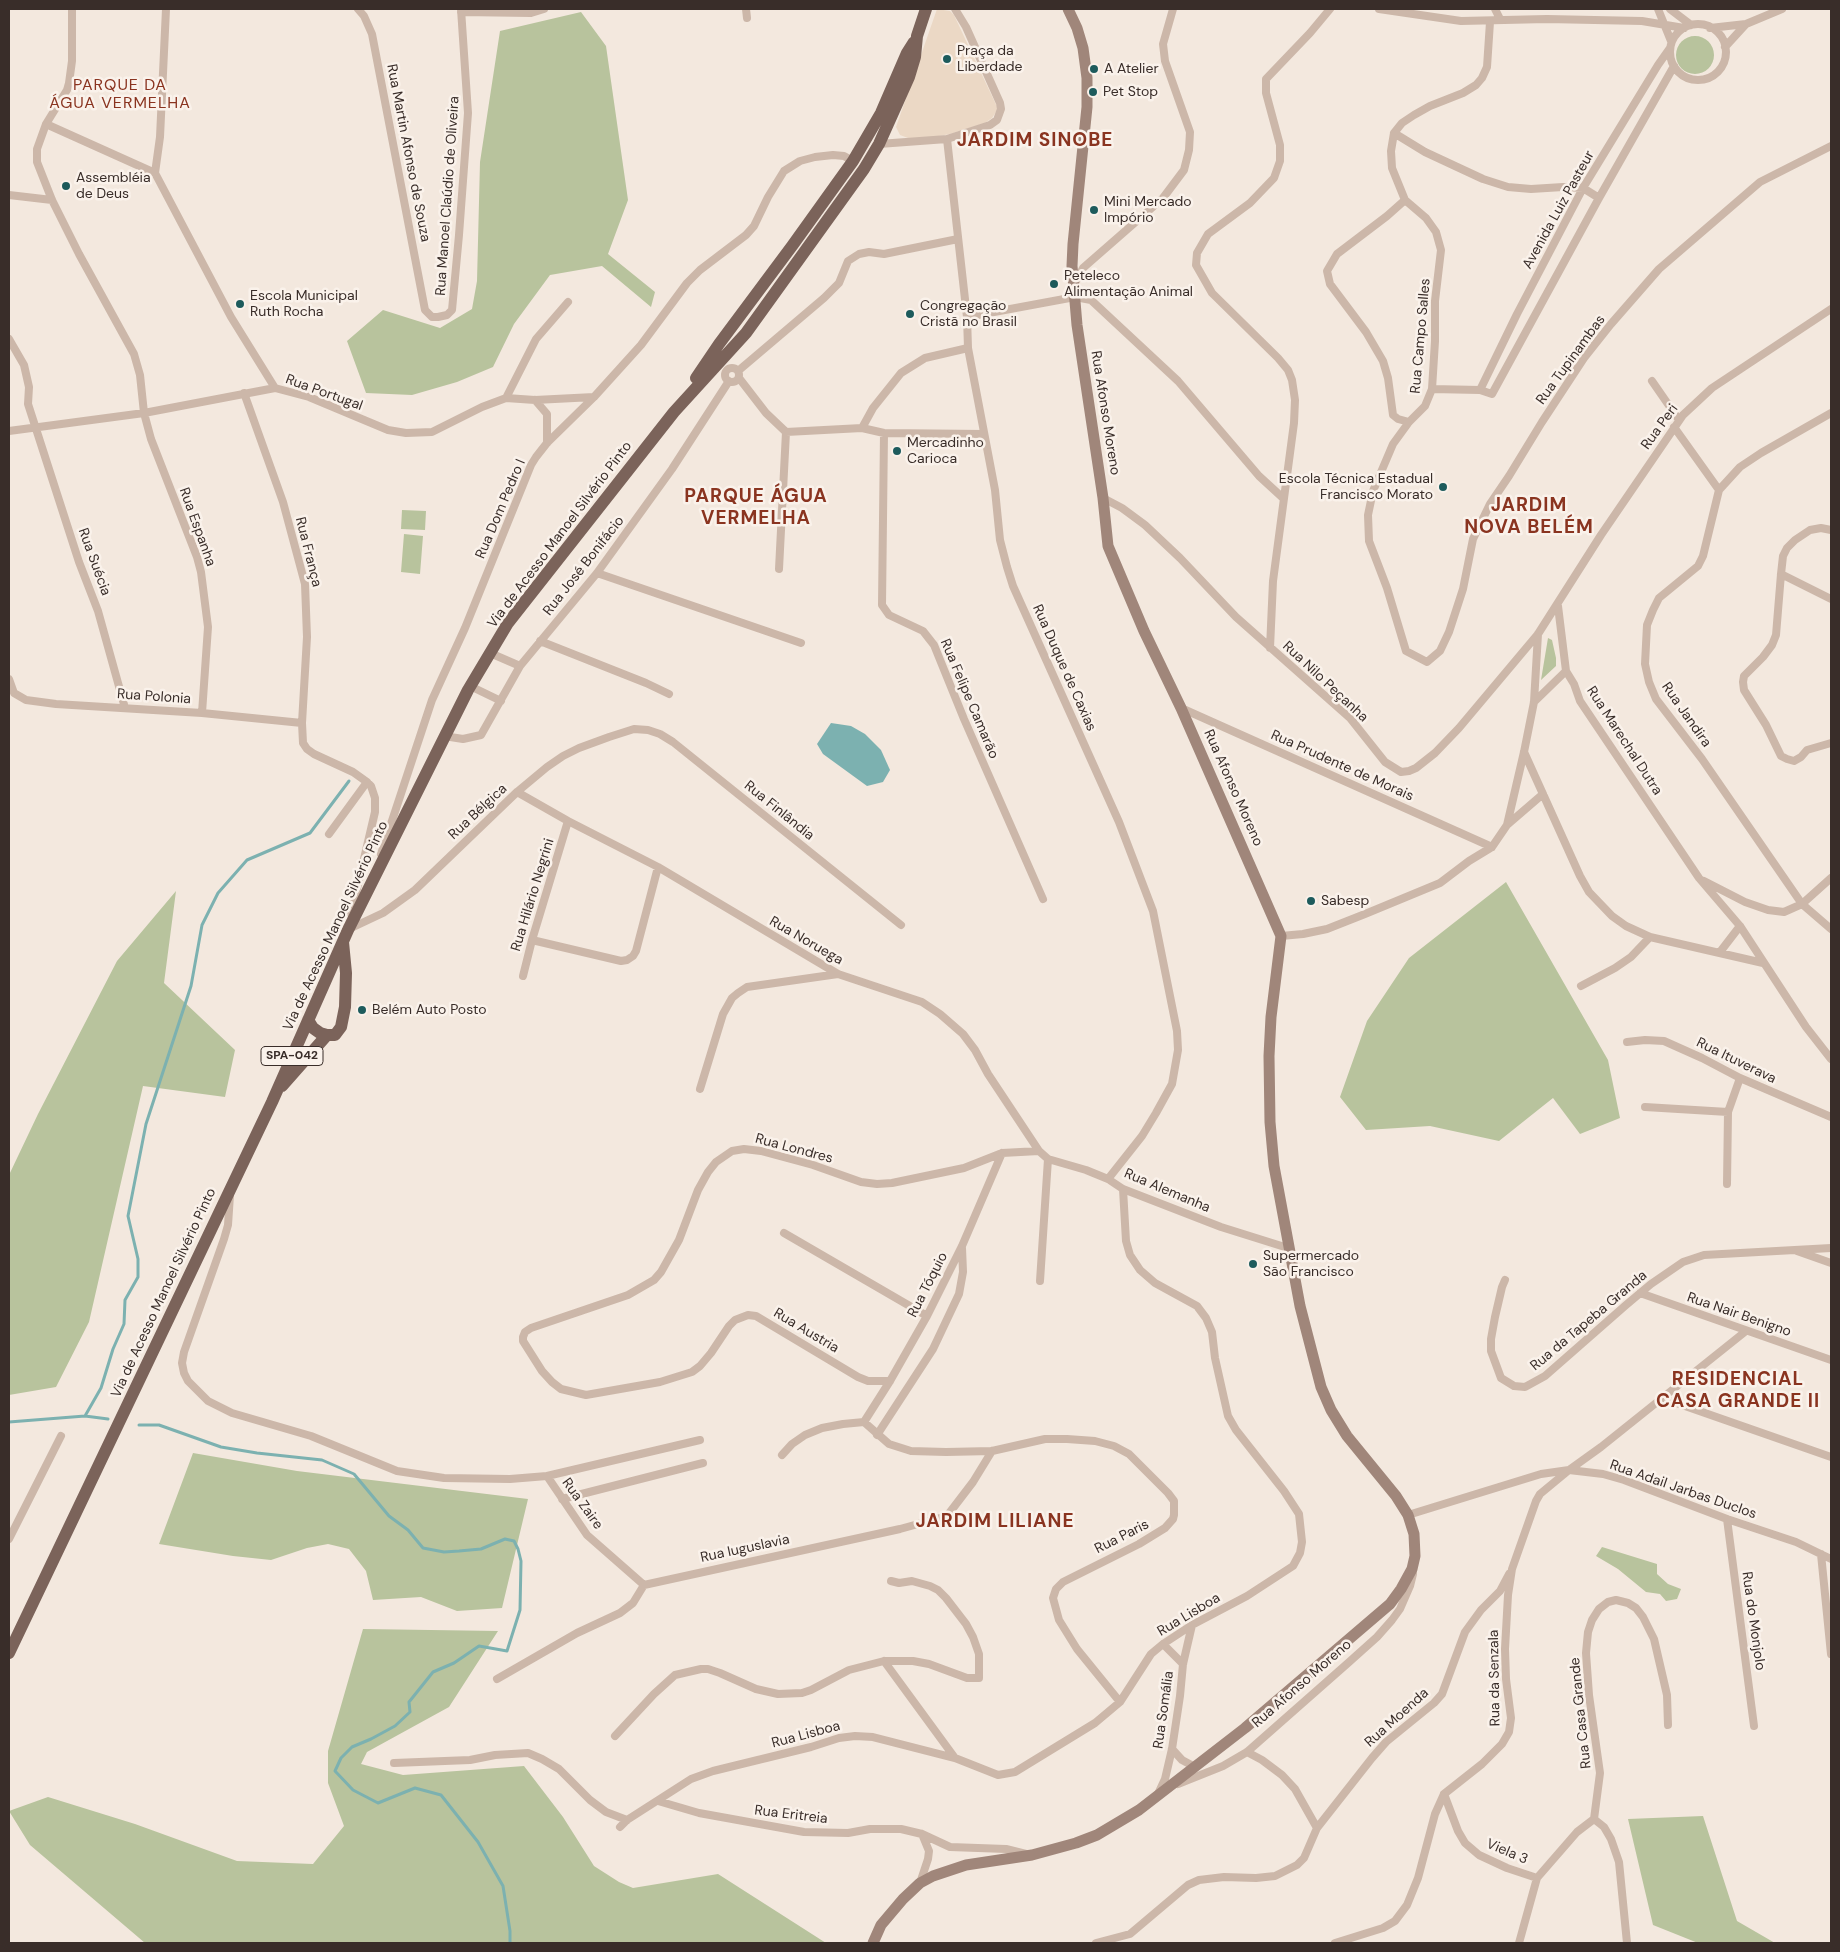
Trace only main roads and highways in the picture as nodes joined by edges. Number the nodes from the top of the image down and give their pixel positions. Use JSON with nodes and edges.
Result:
{"nodes":[{"id":1,"x":926,"y":9,"type":"edge"},
{"id":2,"x":1068,"y":9,"type":"edge"},
{"id":3,"x":918,"y":36,"type":"junction"},
{"id":4,"x":853,"y":161,"type":"junction"},
{"id":5,"x":836,"y":208,"type":"junction"},
{"id":6,"x":723,"y":349,"type":"junction"},
{"id":7,"x":674,"y":412,"type":"junction"},
{"id":8,"x":346,"y":935,"type":"junction"},
{"id":9,"x":308,"y":1020,"type":"junction"},
{"id":10,"x":327,"y":1035,"type":"junction"},
{"id":11,"x":275,"y":1093,"type":"junction"},
{"id":12,"x":9,"y":1653,"type":"edge"},
{"id":13,"x":873,"y":1943,"type":"edge"}],
"edges":[{"from":1,"to":3,"type":"main road","name":"Via de Acesso Manoel Silvério Pinto"},
{"from":2,"to":13,"type":"main road","name":"Rua Afonso Moreno"},
{"from":3,"to":4,"type":"main road","name":"Via de Acesso Manoel Silvério Pinto"},
{"from":3,"to":5,"type":"main road","name":"Via de Acesso Manoel Silvério Pinto"},
{"from":4,"to":5,"type":"main road"},
{"from":4,"to":6,"type":"main road","name":"Via de Acesso Manoel Silvério Pinto"},
{"from":5,"to":6,"type":"main road","name":"Via de Acesso Manoel Silvério Pinto"},
{"from":6,"to":7,"type":"main road","name":"Via de Acesso Manoel Silvério Pinto"},
{"from":6,"to":7,"type":"main road","name":"Via de Acesso Manoel Silvério Pinto"},
{"from":7,"to":8,"type":"main road","name":"Via de Acesso Manoel Silvério Pinto"},
{"from":8,"to":9,"type":"main road","name":"Via de Acesso Manoel Silvério Pinto"},
{"from":8,"to":10,"type":"main road"},
{"from":9,"to":10,"type":"main road"},
{"from":9,"to":11,"type":"main road","name":"Via de Acesso Manoel Silvério Pinto","number":"SPA-042"},
{"from":10,"to":11,"type":"main road"},
{"from":11,"to":12,"type":"main road","name":"Via de Acesso Manoel Silvério Pinto"}]}
